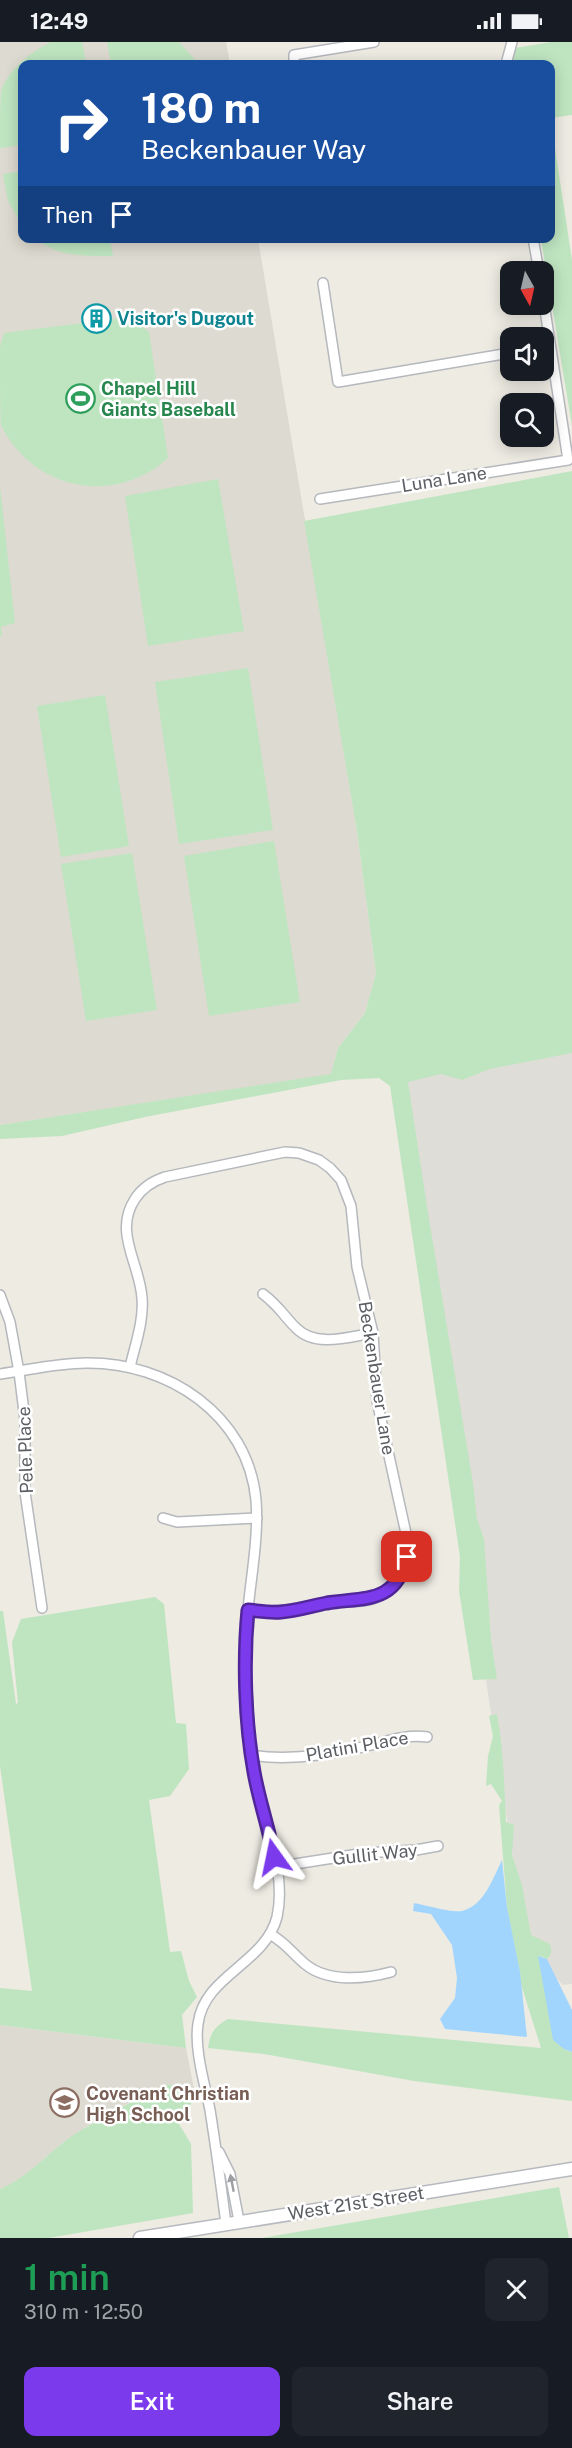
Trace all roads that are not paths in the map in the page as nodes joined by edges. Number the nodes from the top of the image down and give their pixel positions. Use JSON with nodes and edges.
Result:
{"nodes":[{"id":1,"x":374,"y":42,"type":"edge"},
{"id":2,"x":513,"y":42,"type":"edge"},
{"id":3,"x":294,"y":60,"type":"edge"},
{"id":4,"x":507,"y":60,"type":"edge"},
{"id":5,"x":534,"y":243,"type":"edge"},
{"id":6,"x":537,"y":261,"type":"edge"},
{"id":7,"x":323,"y":283,"type":"dead end"},
{"id":8,"x":500,"y":355,"type":"edge"},
{"id":9,"x":553,"y":381,"type":"edge"},
{"id":10,"x":320,"y":499,"type":"dead end"},
{"id":11,"x":263,"y":1294,"type":"dead end"},
{"id":12,"x":0,"y":1295,"type":"edge"},
{"id":13,"x":373,"y":1333,"type":"junction"},
{"id":14,"x":130,"y":1367,"type":"junction"},
{"id":15,"x":19,"y":1372,"type":"junction"},
{"id":16,"x":0,"y":1374,"type":"edge"},
{"id":17,"x":163,"y":1518,"type":"dead end"},
{"id":18,"x":257,"y":1518,"type":"junction"},
{"id":19,"x":42,"y":1608,"type":"dead end"},
{"id":20,"x":248,"y":1610,"type":"junction"},
{"id":21,"x":427,"y":1737,"type":"dead end"},
{"id":22,"x":251,"y":1755,"type":"junction"},
{"id":23,"x":438,"y":1846,"type":"dead end"},
{"id":24,"x":276,"y":1867,"type":"junction"},
{"id":25,"x":270,"y":1934,"type":"junction"},
{"id":26,"x":391,"y":1972,"type":"dead end"},
{"id":27,"x":216,"y":2148,"type":"junction"},
{"id":28,"x":572,"y":2169,"type":"edge"},
{"id":29,"x":239,"y":2221,"type":"junction"},
{"id":30,"x":226,"y":2223,"type":"junction"},
{"id":31,"x":140,"y":2238,"type":"edge"}],
"edges":[{"from":1,"to":3,"type":"street"},
{"from":2,"to":4,"type":"street"},
{"from":5,"to":6,"type":"street"},
{"from":7,"to":8,"type":"street"},
{"from":9,"to":10,"type":"street","name":"Luna Lane"},
{"from":11,"to":13,"type":"street"},
{"from":12,"to":15,"type":"street","name":"Pele Place"},
{"from":13,"to":14,"type":"street","name":"Beckenbauer Lane"},
{"from":13,"to":20,"type":"street","name":"Beckenbauer Lane"},
{"from":14,"to":15,"type":"street"},
{"from":14,"to":18,"type":"street"},
{"from":15,"to":16,"type":"street"},
{"from":15,"to":19,"type":"street","name":"Pele Place"},
{"from":17,"to":18,"type":"street"},
{"from":18,"to":20,"type":"street"},
{"from":20,"to":22,"type":"street"},
{"from":21,"to":22,"type":"street","name":"Platini Place"},
{"from":22,"to":24,"type":"street"},
{"from":23,"to":24,"type":"street","name":"Gullit Way"},
{"from":24,"to":25,"type":"street"},
{"from":25,"to":26,"type":"street"},
{"from":25,"to":27,"type":"street"},
{"from":29,"to":27,"type":"street","one_way":true},
{"from":27,"to":30,"type":"street"},
{"from":28,"to":29,"type":"street","name":"West 21st Street"},
{"from":29,"to":30,"type":"street","name":"West 21st Street"},
{"from":30,"to":31,"type":"street","name":"West 21st Street"}]}
